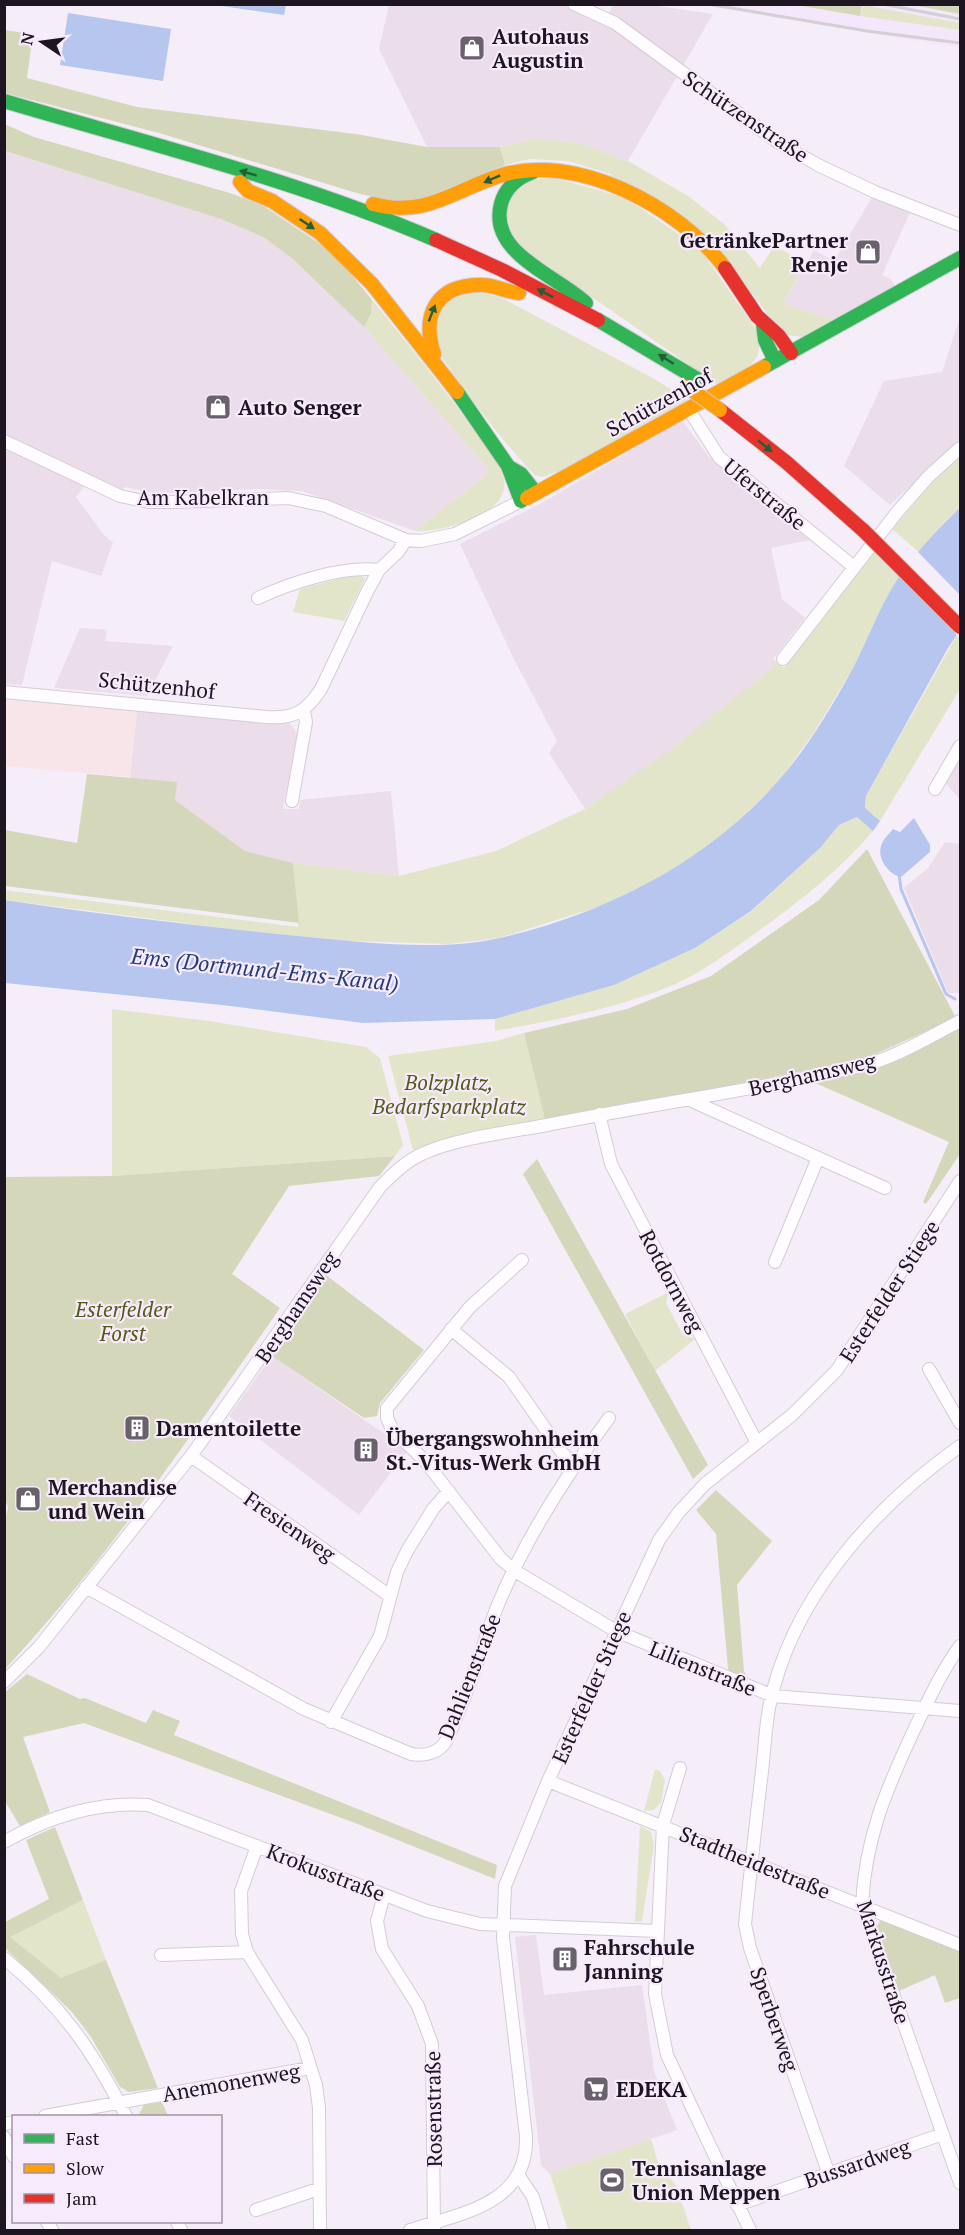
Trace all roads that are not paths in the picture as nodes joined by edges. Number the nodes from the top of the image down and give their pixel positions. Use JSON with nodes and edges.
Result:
{"nodes":[{"id":1,"x":574,"y":4,"type":"edge"},
{"id":2,"x":4,"y":101,"type":"edge"},
{"id":3,"x":4,"y":113,"type":"edge"},
{"id":4,"x":548,"y":168,"type":"junction"},
{"id":5,"x":240,"y":182,"type":"junction"},
{"id":6,"x":324,"y":197,"type":"junction"},
{"id":7,"x":960,"y":225,"type":"edge"},
{"id":8,"x":960,"y":258,"type":"edge"},
{"id":9,"x":519,"y":293,"type":"junction"},
{"id":10,"x":597,"y":319,"type":"junction"},
{"id":11,"x":763,"y":324,"type":"junction"},
{"id":12,"x":791,"y":352,"type":"junction"},
{"id":13,"x":775,"y":361,"type":"junction"},
{"id":14,"x":440,"y":369,"type":"junction"},
{"id":15,"x":726,"y":406,"type":"junction"},
{"id":16,"x":689,"y":410,"type":"junction"},
{"id":17,"x":4,"y":441,"type":"edge"},
{"id":18,"x":960,"y":448,"type":"edge"},
{"id":19,"x":508,"y":466,"type":"junction"},
{"id":20,"x":536,"y":493,"type":"junction"},
{"id":21,"x":521,"y":501,"type":"junction"},
{"id":22,"x":867,"y":526,"type":"junction"},
{"id":23,"x":406,"y":540,"type":"junction"},
{"id":24,"x":854,"y":567,"type":"junction"},
{"id":25,"x":379,"y":570,"type":"junction"},
{"id":26,"x":258,"y":598,"type":"dead end"},
{"id":27,"x":960,"y":611,"type":"edge"},
{"id":28,"x":960,"y":627,"type":"edge"},
{"id":29,"x":783,"y":659,"type":"dead end"},
{"id":30,"x":4,"y":692,"type":"edge"},
{"id":31,"x":304,"y":711,"type":"junction"},
{"id":32,"x":960,"y":746,"type":"edge"},
{"id":33,"x":935,"y":789,"type":"dead end"},
{"id":34,"x":292,"y":801,"type":"dead end"},
{"id":35,"x":960,"y":1021,"type":"edge"},
{"id":36,"x":692,"y":1101,"type":"junction"},
{"id":37,"x":599,"y":1114,"type":"junction"},
{"id":38,"x":818,"y":1158,"type":"junction"},
{"id":39,"x":960,"y":1181,"type":"edge"},
{"id":40,"x":885,"y":1188,"type":"dead end"},
{"id":41,"x":522,"y":1260,"type":"dead end"},
{"id":42,"x":775,"y":1262,"type":"dead end"},
{"id":43,"x":451,"y":1329,"type":"junction"},
{"id":44,"x":929,"y":1369,"type":"dead end"},
{"id":45,"x":609,"y":1418,"type":"dead end"},
{"id":46,"x":960,"y":1424,"type":"edge"},
{"id":47,"x":757,"y":1443,"type":"junction"},
{"id":48,"x":960,"y":1446,"type":"edge"},
{"id":49,"x":191,"y":1456,"type":"junction"},
{"id":50,"x":574,"y":1464,"type":"junction"},
{"id":51,"x":449,"y":1491,"type":"junction"},
{"id":52,"x":514,"y":1572,"type":"junction"},
{"id":53,"x":86,"y":1587,"type":"junction"},
{"id":54,"x":390,"y":1596,"type":"junction"},
{"id":55,"x":616,"y":1631,"type":"junction"},
{"id":56,"x":960,"y":1646,"type":"edge"},
{"id":57,"x":4,"y":1682,"type":"edge"},
{"id":58,"x":773,"y":1696,"type":"junction"},
{"id":59,"x":924,"y":1708,"type":"junction"},
{"id":60,"x":960,"y":1711,"type":"edge"},
{"id":61,"x":331,"y":1722,"type":"junction"},
{"id":62,"x":680,"y":1768,"type":"dead end"},
{"id":63,"x":548,"y":1781,"type":"junction"},
{"id":64,"x":663,"y":1825,"type":"junction"},
{"id":65,"x":4,"y":1842,"type":"edge"},
{"id":66,"x":257,"y":1846,"type":"junction"},
{"id":67,"x":752,"y":1861,"type":"junction"},
{"id":68,"x":384,"y":1895,"type":"junction"},
{"id":69,"x":862,"y":1905,"type":"junction"},
{"id":70,"x":502,"y":1925,"type":"junction"},
{"id":71,"x":658,"y":1930,"type":"junction"},
{"id":72,"x":959,"y":1942,"type":"edge"},
{"id":73,"x":247,"y":1952,"type":"junction"},
{"id":74,"x":161,"y":1955,"type":"dead end"},
{"id":75,"x":4,"y":1958,"type":"edge"},
{"id":76,"x":310,"y":2067,"type":"junction"},
{"id":77,"x":119,"y":2103,"type":"junction"},
{"id":78,"x":51,"y":2115,"type":"edge"},
{"id":79,"x":125,"y":2115,"type":"edge"},
{"id":80,"x":943,"y":2134,"type":"junction"},
{"id":81,"x":4,"y":2137,"type":"edge"},
{"id":82,"x":12,"y":2153,"type":"edge"},
{"id":83,"x":828,"y":2172,"type":"junction"},
{"id":84,"x":519,"y":2176,"type":"junction"},
{"id":85,"x":960,"y":2183,"type":"edge"},
{"id":86,"x":318,"y":2189,"type":"junction"},
{"id":87,"x":737,"y":2205,"type":"junction"},
{"id":88,"x":256,"y":2210,"type":"dead end"},
{"id":89,"x":434,"y":2226,"type":"edge"},
{"id":90,"x":320,"y":2230,"type":"edge"},
{"id":91,"x":410,"y":2230,"type":"edge"},
{"id":92,"x":543,"y":2230,"type":"edge"},
{"id":93,"x":750,"y":2230,"type":"edge"}],
"edges":[{"from":1,"to":7,"type":"street","name":"Schützenstraße"},
{"from":6,"to":2,"type":"main road","one_way":true},
{"from":3,"to":5,"type":"main road"},
{"from":4,"to":6,"type":"main road","one_way":true},
{"from":4,"to":10,"type":"main road"},
{"from":4,"to":11,"type":"main road"},
{"from":5,"to":9,"type":"main road"},
{"from":5,"to":14,"type":"main road","one_way":true},
{"from":10,"to":6,"type":"main road","one_way":true},
{"from":8,"to":12,"type":"main road","name":"Schützenhof"},
{"from":14,"to":9,"type":"main road","one_way":true},
{"from":9,"to":15,"type":"main road","bridge":true},
{"from":15,"to":10,"type":"main road","one_way":true},
{"from":11,"to":12,"type":"main road"},
{"from":11,"to":13,"type":"main road"},
{"from":12,"to":13,"type":"main road","name":"Schützenhof"},
{"from":13,"to":16,"type":"main road","name":"Schützenhof"},
{"from":14,"to":19,"type":"main road"},
{"from":15,"to":22,"type":"main road"},
{"from":16,"to":20,"type":"main road","name":"Schützenhof"},
{"from":16,"to":24,"type":"street","name":"Uferstraße"},
{"from":17,"to":23,"type":"street","name":"Am Kabelkran"},
{"from":18,"to":24,"type":"street"},
{"from":19,"to":20,"type":"main road"},
{"from":19,"to":21,"type":"main road"},
{"from":20,"to":21,"type":"main road","name":"Schützenhof"},
{"from":21,"to":23,"type":"street","name":"Schützenhof"},
{"from":22,"to":27,"type":"main road"},
{"from":22,"to":28,"type":"main road","bridge":true},
{"from":23,"to":25,"type":"street"},
{"from":24,"to":29,"type":"street"},
{"from":25,"to":26,"type":"street"},
{"from":25,"to":31,"type":"street"},
{"from":30,"to":31,"type":"street","name":"Schützenhof"},
{"from":31,"to":34,"type":"street"},
{"from":32,"to":33,"type":"street"},
{"from":35,"to":36,"type":"street","name":"Berghamsweg"},
{"from":36,"to":37,"type":"street","name":"Berghamsweg"},
{"from":36,"to":38,"type":"street","name":"Berghamsweg"},
{"from":37,"to":47,"type":"street","name":"Rotdornweg"},
{"from":37,"to":49,"type":"street","name":"Berghamsweg"},
{"from":38,"to":40,"type":"street","name":"Berghamsweg"},
{"from":38,"to":42,"type":"street"},
{"from":39,"to":47,"type":"street","name":"Esterfelder Stiege"},
{"from":41,"to":43,"type":"street","name":"Lilienstraße"},
{"from":43,"to":50,"type":"street"},
{"from":43,"to":51,"type":"street","name":"Lilienstraße"},
{"from":44,"to":46,"type":"street"},
{"from":45,"to":50,"type":"street","name":"Dahlienstraße"},
{"from":47,"to":55,"type":"street","name":"Esterfelder Stiege"},
{"from":48,"to":58,"type":"street","name":"Sperberweg"},
{"from":49,"to":53,"type":"street","name":"Berghamsweg"},
{"from":49,"to":54,"type":"street","name":"Fresienweg"},
{"from":50,"to":52,"type":"street","name":"Dahlienstraße"},
{"from":51,"to":52,"type":"street","name":"Lilienstraße"},
{"from":51,"to":54,"type":"street"},
{"from":52,"to":55,"type":"street","name":"Lilienstraße"},
{"from":52,"to":61,"type":"street","name":"Dahlienstraße"},
{"from":53,"to":57,"type":"street","name":"Berghamsweg"},
{"from":53,"to":61,"type":"street","name":"Dahlienstraße"},
{"from":54,"to":61,"type":"street"},
{"from":55,"to":58,"type":"street","name":"Lilienstraße"},
{"from":55,"to":63,"type":"street","name":"Esterfelder Stiege"},
{"from":56,"to":59,"type":"street","name":"Markusstraße"},
{"from":58,"to":59,"type":"street","name":"Lilienstraße"},
{"from":58,"to":67,"type":"street","name":"Sperberweg"},
{"from":59,"to":60,"type":"street","name":"Lilienstraße"},
{"from":59,"to":69,"type":"street","name":"Markusstraße"},
{"from":62,"to":64,"type":"street"},
{"from":63,"to":64,"type":"street","name":"Stadtheidestraße"},
{"from":63,"to":70,"type":"street","name":"Esterfelder Stiege"},
{"from":64,"to":67,"type":"street","name":"Stadtheidestraße"},
{"from":64,"to":71,"type":"street"},
{"from":65,"to":66,"type":"street","name":"Krokusstraße"},
{"from":66,"to":68,"type":"street","name":"Krokusstraße"},
{"from":66,"to":73,"type":"street"},
{"from":67,"to":69,"type":"street","name":"Stadtheidestraße"},
{"from":67,"to":83,"type":"street","name":"Sperberweg"},
{"from":68,"to":70,"type":"street","name":"Krokusstraße"},
{"from":68,"to":89,"type":"street","name":"Rosenstraße"},
{"from":69,"to":72,"type":"street","name":"Stadtheidestraße"},
{"from":69,"to":80,"type":"street","name":"Markusstraße"},
{"from":70,"to":71,"type":"street","name":"Krokusstraße"},
{"from":70,"to":84,"type":"street","name":"Esterfelder Stiege"},
{"from":71,"to":87,"type":"street"},
{"from":73,"to":74,"type":"street"},
{"from":73,"to":76,"type":"street"},
{"from":75,"to":77,"type":"street"},
{"from":76,"to":77,"type":"street","name":"Anemonenweg"},
{"from":76,"to":86,"type":"street"},
{"from":77,"to":78,"type":"street","name":"Anemonenweg"},
{"from":77,"to":79,"type":"street"},
{"from":80,"to":83,"type":"street","name":"Bussardweg"},
{"from":80,"to":85,"type":"street","name":"Markusstraße"},
{"from":81,"to":82,"type":"street"},
{"from":83,"to":87,"type":"street","name":"Bussardweg"},
{"from":84,"to":89,"type":"street"},
{"from":84,"to":92,"type":"street"},
{"from":86,"to":88,"type":"street"},
{"from":86,"to":90,"type":"street"},
{"from":87,"to":93,"type":"street"},
{"from":89,"to":91,"type":"street"}]}
